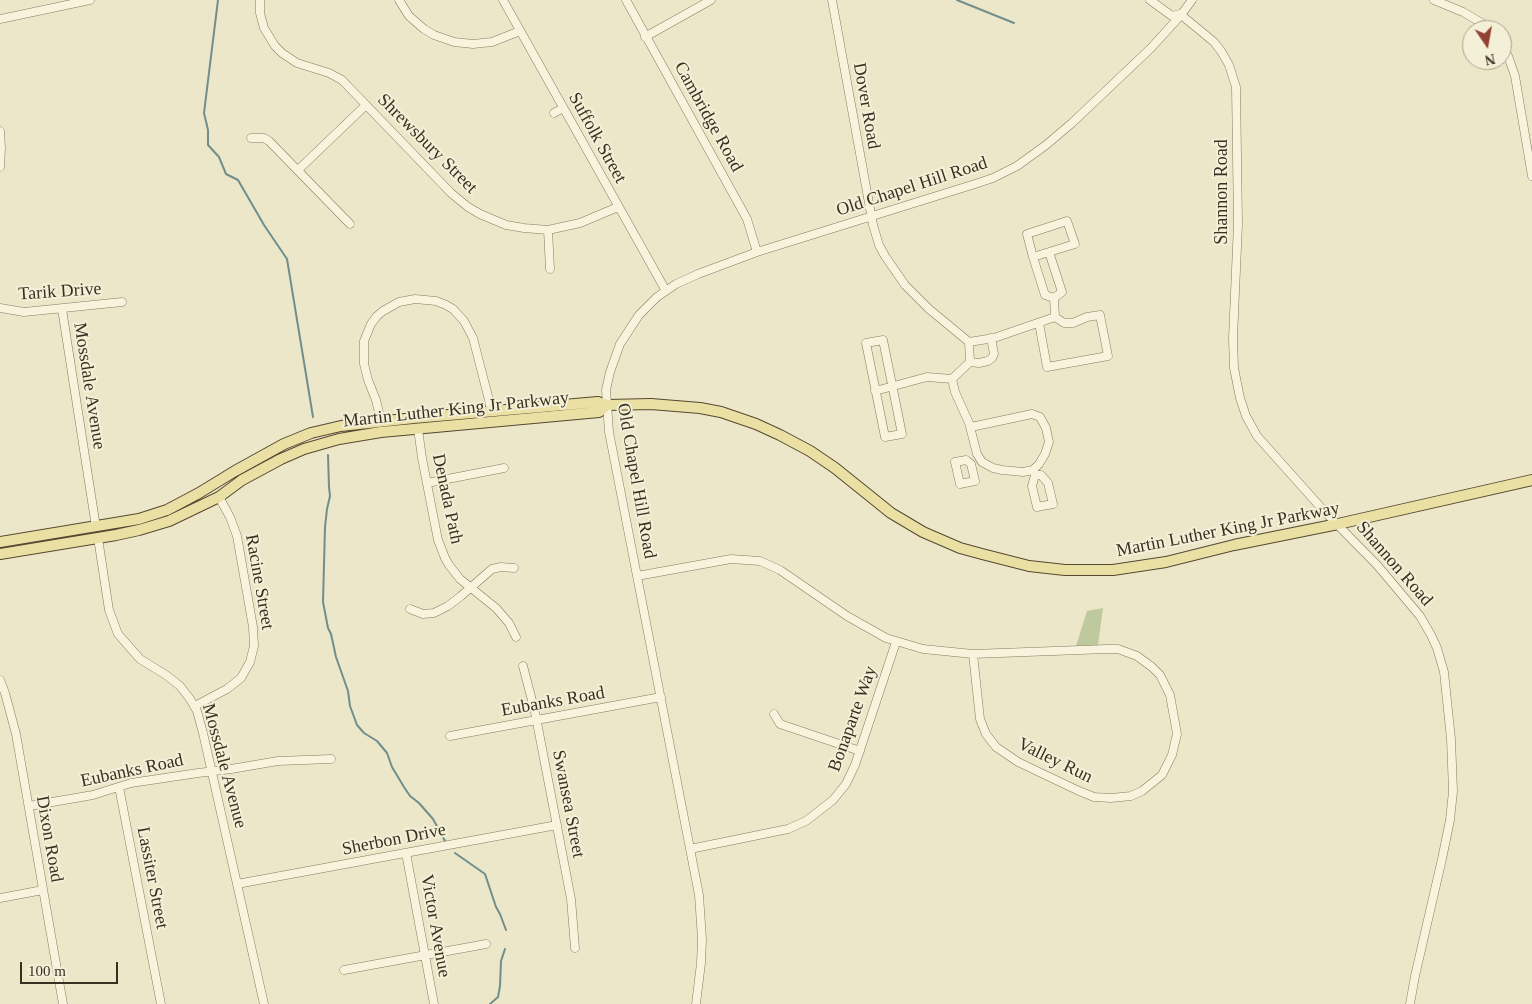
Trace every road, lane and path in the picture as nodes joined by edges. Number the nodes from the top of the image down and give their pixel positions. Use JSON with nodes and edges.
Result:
{"nodes":[{"id":1,"x":90,"y":0,"type":"edge"},
{"id":2,"x":260,"y":0,"type":"edge"},
{"id":3,"x":399,"y":0,"type":"edge"},
{"id":4,"x":502,"y":0,"type":"edge"},
{"id":5,"x":626,"y":0,"type":"edge"},
{"id":6,"x":711,"y":0,"type":"edge"},
{"id":7,"x":832,"y":0,"type":"edge"},
{"id":8,"x":1150,"y":0,"type":"edge"},
{"id":9,"x":1192,"y":0,"type":"edge"},
{"id":10,"x":1434,"y":0,"type":"edge"},
{"id":11,"x":1459,"y":0,"type":"edge"},
{"id":12,"x":1455,"y":9,"type":"junction"},
{"id":13,"x":1181,"y":15,"type":"junction"},
{"id":14,"x":0,"y":19,"type":"edge"},
{"id":15,"x":1476,"y":20,"type":"edge"},
{"id":16,"x":520,"y":31,"type":"junction"},
{"id":17,"x":645,"y":36,"type":"junction"},
{"id":18,"x":1512,"y":67,"type":"edge"},
{"id":19,"x":366,"y":105,"type":"junction"},
{"id":20,"x":563,"y":108,"type":"junction"},
{"id":21,"x":554,"y":113,"type":"dead end"},
{"id":22,"x":0,"y":131,"type":"edge"},
{"id":23,"x":251,"y":138,"type":"dead end"},
{"id":24,"x":0,"y":167,"type":"edge"},
{"id":25,"x":298,"y":170,"type":"junction"},
{"id":26,"x":1532,"y":176,"type":"edge"},
{"id":27,"x":618,"y":207,"type":"junction"},
{"id":28,"x":871,"y":218,"type":"junction"},
{"id":29,"x":350,"y":224,"type":"dead end"},
{"id":30,"x":548,"y":230,"type":"junction"},
{"id":31,"x":757,"y":252,"type":"junction"},
{"id":32,"x":1049,"y":252,"type":"junction"},
{"id":33,"x":1033,"y":257,"type":"junction"},
{"id":34,"x":550,"y":269,"type":"dead end"},
{"id":35,"x":666,"y":291,"type":"junction"},
{"id":36,"x":1054,"y":298,"type":"junction"},
{"id":37,"x":122,"y":302,"type":"dead end"},
{"id":38,"x":0,"y":308,"type":"edge"},
{"id":39,"x":62,"y":309,"type":"junction"},
{"id":40,"x":1055,"y":317,"type":"junction"},
{"id":41,"x":1039,"y":323,"type":"junction"},
{"id":42,"x":991,"y":338,"type":"junction"},
{"id":43,"x":969,"y":342,"type":"junction"},
{"id":44,"x":970,"y":362,"type":"junction"},
{"id":45,"x":952,"y":378,"type":"junction"},
{"id":46,"x":892,"y":387,"type":"junction"},
{"id":47,"x":875,"y":391,"type":"junction"},
{"id":48,"x":607,"y":405,"type":"junction"},
{"id":49,"x":491,"y":411,"type":"junction"},
{"id":50,"x":380,"y":421,"type":"junction"},
{"id":51,"x":971,"y":427,"type":"junction"},
{"id":52,"x":418,"y":429,"type":"junction"},
{"id":53,"x":980,"y":459,"type":"junction"},
{"id":54,"x":971,"y":464,"type":"dead end"},
{"id":55,"x":504,"y":468,"type":"dead end"},
{"id":56,"x":1532,"y":480,"type":"edge"},
{"id":57,"x":427,"y":483,"type":"junction"},
{"id":58,"x":219,"y":497,"type":"junction"},
{"id":59,"x":1338,"y":524,"type":"junction"},
{"id":60,"x":97,"y":533,"type":"junction"},
{"id":61,"x":0,"y":542,"type":"edge"},
{"id":62,"x":0,"y":554,"type":"edge"},
{"id":63,"x":514,"y":568,"type":"dead end"},
{"id":64,"x":637,"y":576,"type":"junction"},
{"id":65,"x":471,"y":588,"type":"junction"},
{"id":66,"x":410,"y":609,"type":"dead end"},
{"id":67,"x":516,"y":636,"type":"dead end"},
{"id":68,"x":896,"y":642,"type":"junction"},
{"id":69,"x":973,"y":654,"type":"junction"},
{"id":70,"x":522,"y":666,"type":"dead end"},
{"id":71,"x":0,"y":680,"type":"edge"},
{"id":72,"x":661,"y":697,"type":"junction"},
{"id":73,"x":195,"y":706,"type":"junction"},
{"id":74,"x":774,"y":714,"type":"dead end"},
{"id":75,"x":537,"y":720,"type":"junction"},
{"id":76,"x":450,"y":736,"type":"dead end"},
{"id":77,"x":860,"y":751,"type":"junction"},
{"id":78,"x":331,"y":759,"type":"dead end"},
{"id":79,"x":212,"y":771,"type":"junction"},
{"id":80,"x":119,"y":787,"type":"junction"},
{"id":81,"x":29,"y":806,"type":"junction"},
{"id":82,"x":557,"y":825,"type":"junction"},
{"id":83,"x":690,"y":849,"type":"junction"},
{"id":84,"x":406,"y":853,"type":"junction"},
{"id":85,"x":237,"y":884,"type":"junction"},
{"id":86,"x":43,"y":890,"type":"junction"},
{"id":87,"x":0,"y":898,"type":"edge"},
{"id":88,"x":486,"y":944,"type":"dead end"},
{"id":89,"x":575,"y":948,"type":"dead end"},
{"id":90,"x":424,"y":956,"type":"junction"},
{"id":91,"x":344,"y":970,"type":"dead end"},
{"id":92,"x":63,"y":1004,"type":"edge"},
{"id":93,"x":161,"y":1004,"type":"edge"},
{"id":94,"x":264,"y":1004,"type":"edge"},
{"id":95,"x":434,"y":1004,"type":"edge"},
{"id":96,"x":696,"y":1004,"type":"edge"},
{"id":97,"x":1410,"y":1004,"type":"edge"}],
"edges":[{"from":1,"to":14,"type":"street"},
{"from":2,"to":19,"type":"street","name":"Shrewsbury Street"},
{"from":3,"to":16,"type":"street"},
{"from":4,"to":16,"type":"street","name":"Suffolk Street"},
{"from":5,"to":17,"type":"street","name":"Cambridge Road"},
{"from":6,"to":17,"type":"street"},
{"from":7,"to":28,"type":"street","name":"Dover Road"},
{"from":8,"to":13,"type":"street","name":"Shannon Road"},
{"from":9,"to":13,"type":"street","name":"Old Chapel Hill Road"},
{"from":10,"to":12,"type":"street"},
{"from":11,"to":12,"type":"street"},
{"from":12,"to":15,"type":"street"},
{"from":13,"to":28,"type":"street","name":"Old Chapel Hill Road"},
{"from":13,"to":59,"type":"street","name":"Shannon Road"},
{"from":16,"to":20,"type":"street","name":"Suffolk Street"},
{"from":17,"to":31,"type":"street","name":"Cambridge Road"},
{"from":18,"to":26,"type":"street"},
{"from":19,"to":25,"type":"street"},
{"from":19,"to":30,"type":"street","name":"Shrewsbury Street"},
{"from":20,"to":21,"type":"street"},
{"from":20,"to":27,"type":"street","name":"Suffolk Street"},
{"from":22,"to":24,"type":"street"},
{"from":23,"to":25,"type":"street"},
{"from":25,"to":29,"type":"street"},
{"from":27,"to":30,"type":"street","name":"Shrewsbury Street"},
{"from":27,"to":35,"type":"street","name":"Suffolk Street"},
{"from":28,"to":31,"type":"street","name":"Old Chapel Hill Road"},
{"from":28,"to":43,"type":"street","name":"Dover Road"},
{"from":30,"to":34,"type":"street"},
{"from":31,"to":35,"type":"street","name":"Old Chapel Hill Road"},
{"from":32,"to":33,"type":"street"},
{"from":32,"to":33,"type":"street"},
{"from":32,"to":36,"type":"street"},
{"from":33,"to":36,"type":"street"},
{"from":35,"to":48,"type":"street","name":"Old Chapel Hill Road"},
{"from":36,"to":40,"type":"street"},
{"from":37,"to":39,"type":"street","name":"Tarik Drive"},
{"from":38,"to":39,"type":"street","name":"Tarik Drive"},
{"from":39,"to":60,"type":"street","name":"Mossdale Avenue"},
{"from":40,"to":41,"type":"street"},
{"from":40,"to":41,"type":"street"},
{"from":41,"to":42,"type":"street"},
{"from":42,"to":43,"type":"street"},
{"from":42,"to":44,"type":"street"},
{"from":43,"to":44,"type":"street"},
{"from":44,"to":45,"type":"street"},
{"from":45,"to":46,"type":"street"},
{"from":45,"to":51,"type":"street"},
{"from":46,"to":47,"type":"street"},
{"from":46,"to":47,"type":"street"},
{"from":46,"to":47,"type":"street"},
{"from":48,"to":49,"type":"main road","name":"Martin Luther King Jr Parkway"},
{"from":48,"to":52,"type":"main road","name":"Martin Luther King Jr Parkway"},
{"from":48,"to":59,"type":"main road","name":"Martin Luther King Jr Parkway"},
{"from":48,"to":64,"type":"street","name":"Old Chapel Hill Road"},
{"from":49,"to":50,"type":"main road","name":"Martin Luther King Jr Parkway"},
{"from":49,"to":50,"type":"street"},
{"from":50,"to":60,"type":"main road","name":"Martin Luther King Jr Parkway"},
{"from":51,"to":53,"type":"street"},
{"from":51,"to":53,"type":"street"},
{"from":52,"to":57,"type":"street","name":"Denada Path"},
{"from":52,"to":58,"type":"main road","name":"Martin Luther King Jr Parkway"},
{"from":53,"to":54,"type":"street"},
{"from":55,"to":57,"type":"street"},
{"from":56,"to":59,"type":"main road","name":"Martin Luther King Jr Parkway"},
{"from":57,"to":65,"type":"street","name":"Denada Path"},
{"from":58,"to":60,"type":"main road","name":"Martin Luther King Jr Parkway"},
{"from":58,"to":73,"type":"street","name":"Racine Street"},
{"from":59,"to":97,"type":"street","name":"Shannon Road"},
{"from":60,"to":61,"type":"main road","name":"Martin Luther King Jr Parkway"},
{"from":60,"to":62,"type":"main road","name":"Martin Luther King Jr Parkway"},
{"from":60,"to":73,"type":"street","name":"Mossdale Avenue"},
{"from":63,"to":65,"type":"street"},
{"from":64,"to":68,"type":"street","name":"Valley Run"},
{"from":64,"to":72,"type":"street","name":"Old Chapel Hill Road"},
{"from":65,"to":66,"type":"street"},
{"from":65,"to":67,"type":"street","name":"Denada Path"},
{"from":68,"to":69,"type":"street","name":"Valley Run"},
{"from":68,"to":77,"type":"street","name":"Bonaparte Way"},
{"from":69,"to":69,"type":"street","name":"Valley Run"},
{"from":70,"to":75,"type":"street","name":"Swansea Street"},
{"from":71,"to":81,"type":"street","name":"Dixon Road"},
{"from":72,"to":75,"type":"street","name":"Eubanks Road"},
{"from":72,"to":83,"type":"street","name":"Old Chapel Hill Road"},
{"from":73,"to":79,"type":"street","name":"Mossdale Avenue"},
{"from":74,"to":77,"type":"street"},
{"from":75,"to":76,"type":"street","name":"Eubanks Road"},
{"from":75,"to":82,"type":"street","name":"Swansea Street"},
{"from":77,"to":83,"type":"street","name":"Bonaparte Way"},
{"from":78,"to":79,"type":"street","name":"Eubanks Road"},
{"from":79,"to":80,"type":"street","name":"Eubanks Road"},
{"from":79,"to":85,"type":"street","name":"Mossdale Avenue"},
{"from":80,"to":81,"type":"street","name":"Eubanks Road"},
{"from":80,"to":93,"type":"street","name":"Lassiter Street"},
{"from":81,"to":86,"type":"street","name":"Dixon Road"},
{"from":82,"to":84,"type":"street","name":"Sherbon Drive"},
{"from":82,"to":89,"type":"street","name":"Swansea Street"},
{"from":83,"to":96,"type":"street","name":"Old Chapel Hill Road"},
{"from":84,"to":85,"type":"street","name":"Sherbon Drive"},
{"from":84,"to":90,"type":"street","name":"Victor Avenue"},
{"from":85,"to":94,"type":"street","name":"Mossdale Avenue"},
{"from":86,"to":87,"type":"street"},
{"from":86,"to":92,"type":"street","name":"Dixon Road"},
{"from":88,"to":90,"type":"street"},
{"from":90,"to":91,"type":"street"},
{"from":90,"to":95,"type":"street","name":"Victor Avenue"}]}
